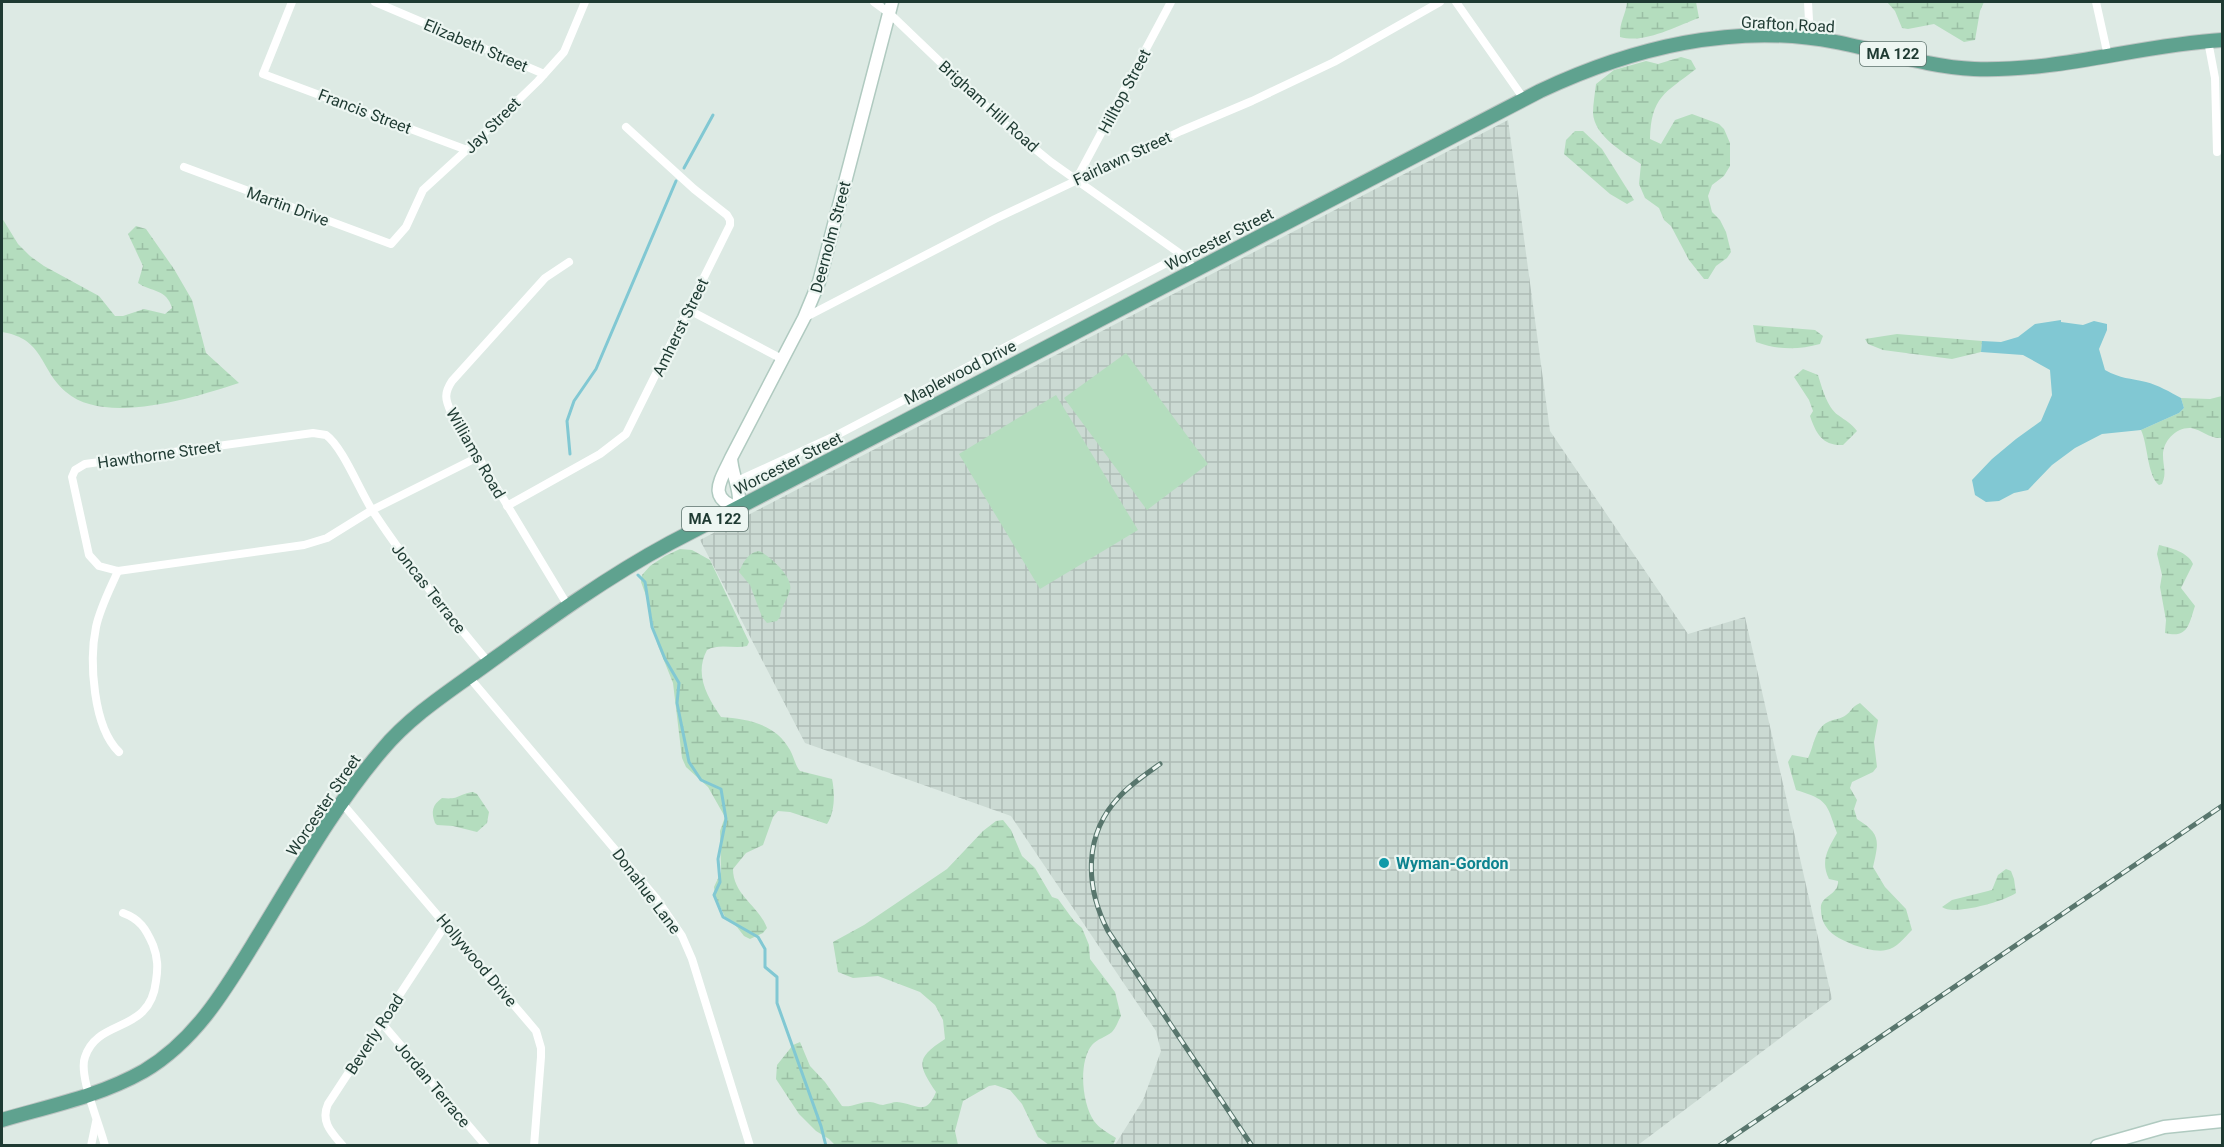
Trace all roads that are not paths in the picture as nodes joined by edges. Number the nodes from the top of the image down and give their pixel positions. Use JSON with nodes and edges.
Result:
{"nodes":[{"id":1,"x":292,"y":2,"type":"edge"},
{"id":2,"x":375,"y":2,"type":"edge"},
{"id":3,"x":585,"y":2,"type":"edge"},
{"id":4,"x":874,"y":2,"type":"edge"},
{"id":5,"x":1171,"y":2,"type":"edge"},
{"id":6,"x":1440,"y":2,"type":"edge"},
{"id":7,"x":1456,"y":2,"type":"edge"},
{"id":8,"x":1808,"y":2,"type":"edge"},
{"id":9,"x":2096,"y":2,"type":"edge"},
{"id":10,"x":891,"y":7,"type":"edge"},
{"id":11,"x":1810,"y":39,"type":"junction"},
{"id":12,"x":2223,"y":40,"type":"edge"},
{"id":13,"x":2208,"y":41,"type":"junction"},
{"id":14,"x":2108,"y":56,"type":"junction"},
{"id":15,"x":544,"y":74,"type":"junction"},
{"id":16,"x":1568,"y":78,"type":"joint"},
{"id":17,"x":1524,"y":99,"type":"junction"},
{"id":18,"x":626,"y":127,"type":"dead end"},
{"id":19,"x":467,"y":150,"type":"junction"},
{"id":20,"x":2217,"y":152,"type":"dead end"},
{"id":21,"x":184,"y":167,"type":"dead end"},
{"id":22,"x":1076,"y":180,"type":"junction"},
{"id":23,"x":392,"y":244,"type":"joint"},
{"id":24,"x":1182,"y":255,"type":"junction"},
{"id":25,"x":569,"y":262,"type":"dead end"},
{"id":26,"x":1195,"y":270,"type":"junction"},
{"id":27,"x":688,"y":310,"type":"junction"},
{"id":28,"x":804,"y":318,"type":"junction"},
{"id":29,"x":782,"y":359,"type":"junction"},
{"id":30,"x":478,"y":457,"type":"junction"},
{"id":31,"x":731,"y":458,"type":"junction"},
{"id":32,"x":735,"y":482,"type":"junction"},
{"id":33,"x":507,"y":506,"type":"junction"},
{"id":34,"x":738,"y":508,"type":"junction"},
{"id":35,"x":372,"y":510,"type":"junction"},
{"id":36,"x":118,"y":571,"type":"junction"},
{"id":37,"x":568,"y":606,"type":"junction"},
{"id":38,"x":489,"y":663,"type":"junction"},
{"id":39,"x":469,"y":677,"type":"junction"},
{"id":40,"x":119,"y":752,"type":"dead end"},
{"id":41,"x":341,"y":802,"type":"junction"},
{"id":42,"x":123,"y":913,"type":"dead end"},
{"id":43,"x":446,"y":924,"type":"junction"},
{"id":44,"x":381,"y":1022,"type":"junction"},
{"id":45,"x":90,"y":1095,"type":"junction"},
{"id":46,"x":96,"y":1118,"type":"junction"},
{"id":47,"x":2,"y":1120,"type":"edge"},
{"id":48,"x":2223,"y":1121,"type":"edge"},
{"id":49,"x":91,"y":1146,"type":"edge"},
{"id":50,"x":105,"y":1146,"type":"edge"},
{"id":51,"x":343,"y":1146,"type":"edge"},
{"id":52,"x":486,"y":1146,"type":"edge"},
{"id":53,"x":534,"y":1146,"type":"edge"},
{"id":54,"x":750,"y":1146,"type":"edge"},
{"id":55,"x":2097,"y":1146,"type":"edge"}],
"edges":[{"from":1,"to":19,"type":"street","name":"Francis Street"},
{"from":2,"to":15,"type":"street","name":"Elizabeth Street"},
{"from":3,"to":15,"type":"street","name":"Jay Street"},
{"from":4,"to":10,"type":"street","name":"Brigham Hill Road"},
{"from":5,"to":22,"type":"street","name":"Hilltop Street"},
{"from":6,"to":22,"type":"street","name":"Fairlawn Street"},
{"from":7,"to":17,"type":"street"},
{"from":8,"to":11,"type":"street"},
{"from":9,"to":14,"type":"street"},
{"from":10,"to":22,"type":"street","name":"Brigham Hill Road"},
{"from":10,"to":28,"type":"street","name":"Deernolm Street"},
{"from":11,"to":14,"type":"main road","name":"Grafton Road","number":"MA 122"},
{"from":11,"to":16,"type":"main road","name":"Grafton Road","number":"MA 122"},
{"from":12,"to":13,"type":"main road","name":"Grafton Road","number":"MA 122"},
{"from":13,"to":14,"type":"main road","name":"Grafton Road","number":"MA 122"},
{"from":13,"to":20,"type":"street"},
{"from":15,"to":19,"type":"street","name":"Jay Street"},
{"from":16,"to":17,"type":"main road","name":"Worcester Street","number":"MA 122"},
{"from":17,"to":26,"type":"main road","name":"Worcester Street","number":"MA 122"},
{"from":18,"to":27,"type":"street","name":"Amherst Street"},
{"from":19,"to":23,"type":"street","name":"Jay Street"},
{"from":21,"to":23,"type":"street","name":"Martin Drive"},
{"from":22,"to":24,"type":"street","name":"Brigham Hill Road"},
{"from":22,"to":28,"type":"street","name":"Fairlawn Street"},
{"from":24,"to":26,"type":"street","name":"Brigham Hill Road"},
{"from":24,"to":32,"type":"street","name":"Maplewood Drive"},
{"from":25,"to":30,"type":"street","name":"Williams Road"},
{"from":26,"to":34,"type":"main road","name":"Worcester Street","number":"MA 122"},
{"from":27,"to":29,"type":"street"},
{"from":27,"to":33,"type":"street","name":"Amherst Street"},
{"from":28,"to":29,"type":"street","name":"Deernolm Street"},
{"from":29,"to":31,"type":"street","name":"Deernolm Street"},
{"from":30,"to":33,"type":"street","name":"Williams Road"},
{"from":30,"to":35,"type":"street"},
{"from":31,"to":32,"type":"street"},
{"from":31,"to":34,"type":"street","name":"Deernolm Street"},
{"from":32,"to":34,"type":"street"},
{"from":33,"to":37,"type":"street","name":"Williams Road"},
{"from":34,"to":37,"type":"main road","name":"Worcester Street","number":"MA 122"},
{"from":35,"to":36,"type":"street"},
{"from":35,"to":36,"type":"street","name":"Hawthorne Street"},
{"from":35,"to":38,"type":"street","name":"Joncas Terrace"},
{"from":36,"to":40,"type":"street"},
{"from":37,"to":38,"type":"main road","name":"Worcester Street","number":"MA 122"},
{"from":38,"to":39,"type":"main road","name":"Worcester Street","number":"MA 122"},
{"from":39,"to":41,"type":"main road","name":"Worcester Street","number":"MA 122"},
{"from":39,"to":54,"type":"street","name":"Donahue Lane"},
{"from":41,"to":43,"type":"street","name":"Hollywood Drive"},
{"from":41,"to":45,"type":"main road","name":"Worcester Street","number":"MA 122"},
{"from":42,"to":45,"type":"street"},
{"from":43,"to":44,"type":"street","name":"Beverly Road"},
{"from":43,"to":53,"type":"street","name":"Hollywood Drive"},
{"from":44,"to":51,"type":"street","name":"Beverly Road"},
{"from":44,"to":52,"type":"street","name":"Jordan Terrace"},
{"from":45,"to":46,"type":"street"},
{"from":45,"to":47,"type":"main road","name":"Worcester Street","number":"MA 122"},
{"from":46,"to":49,"type":"street"},
{"from":46,"to":50,"type":"street"},
{"from":48,"to":55,"type":"street"}]}
